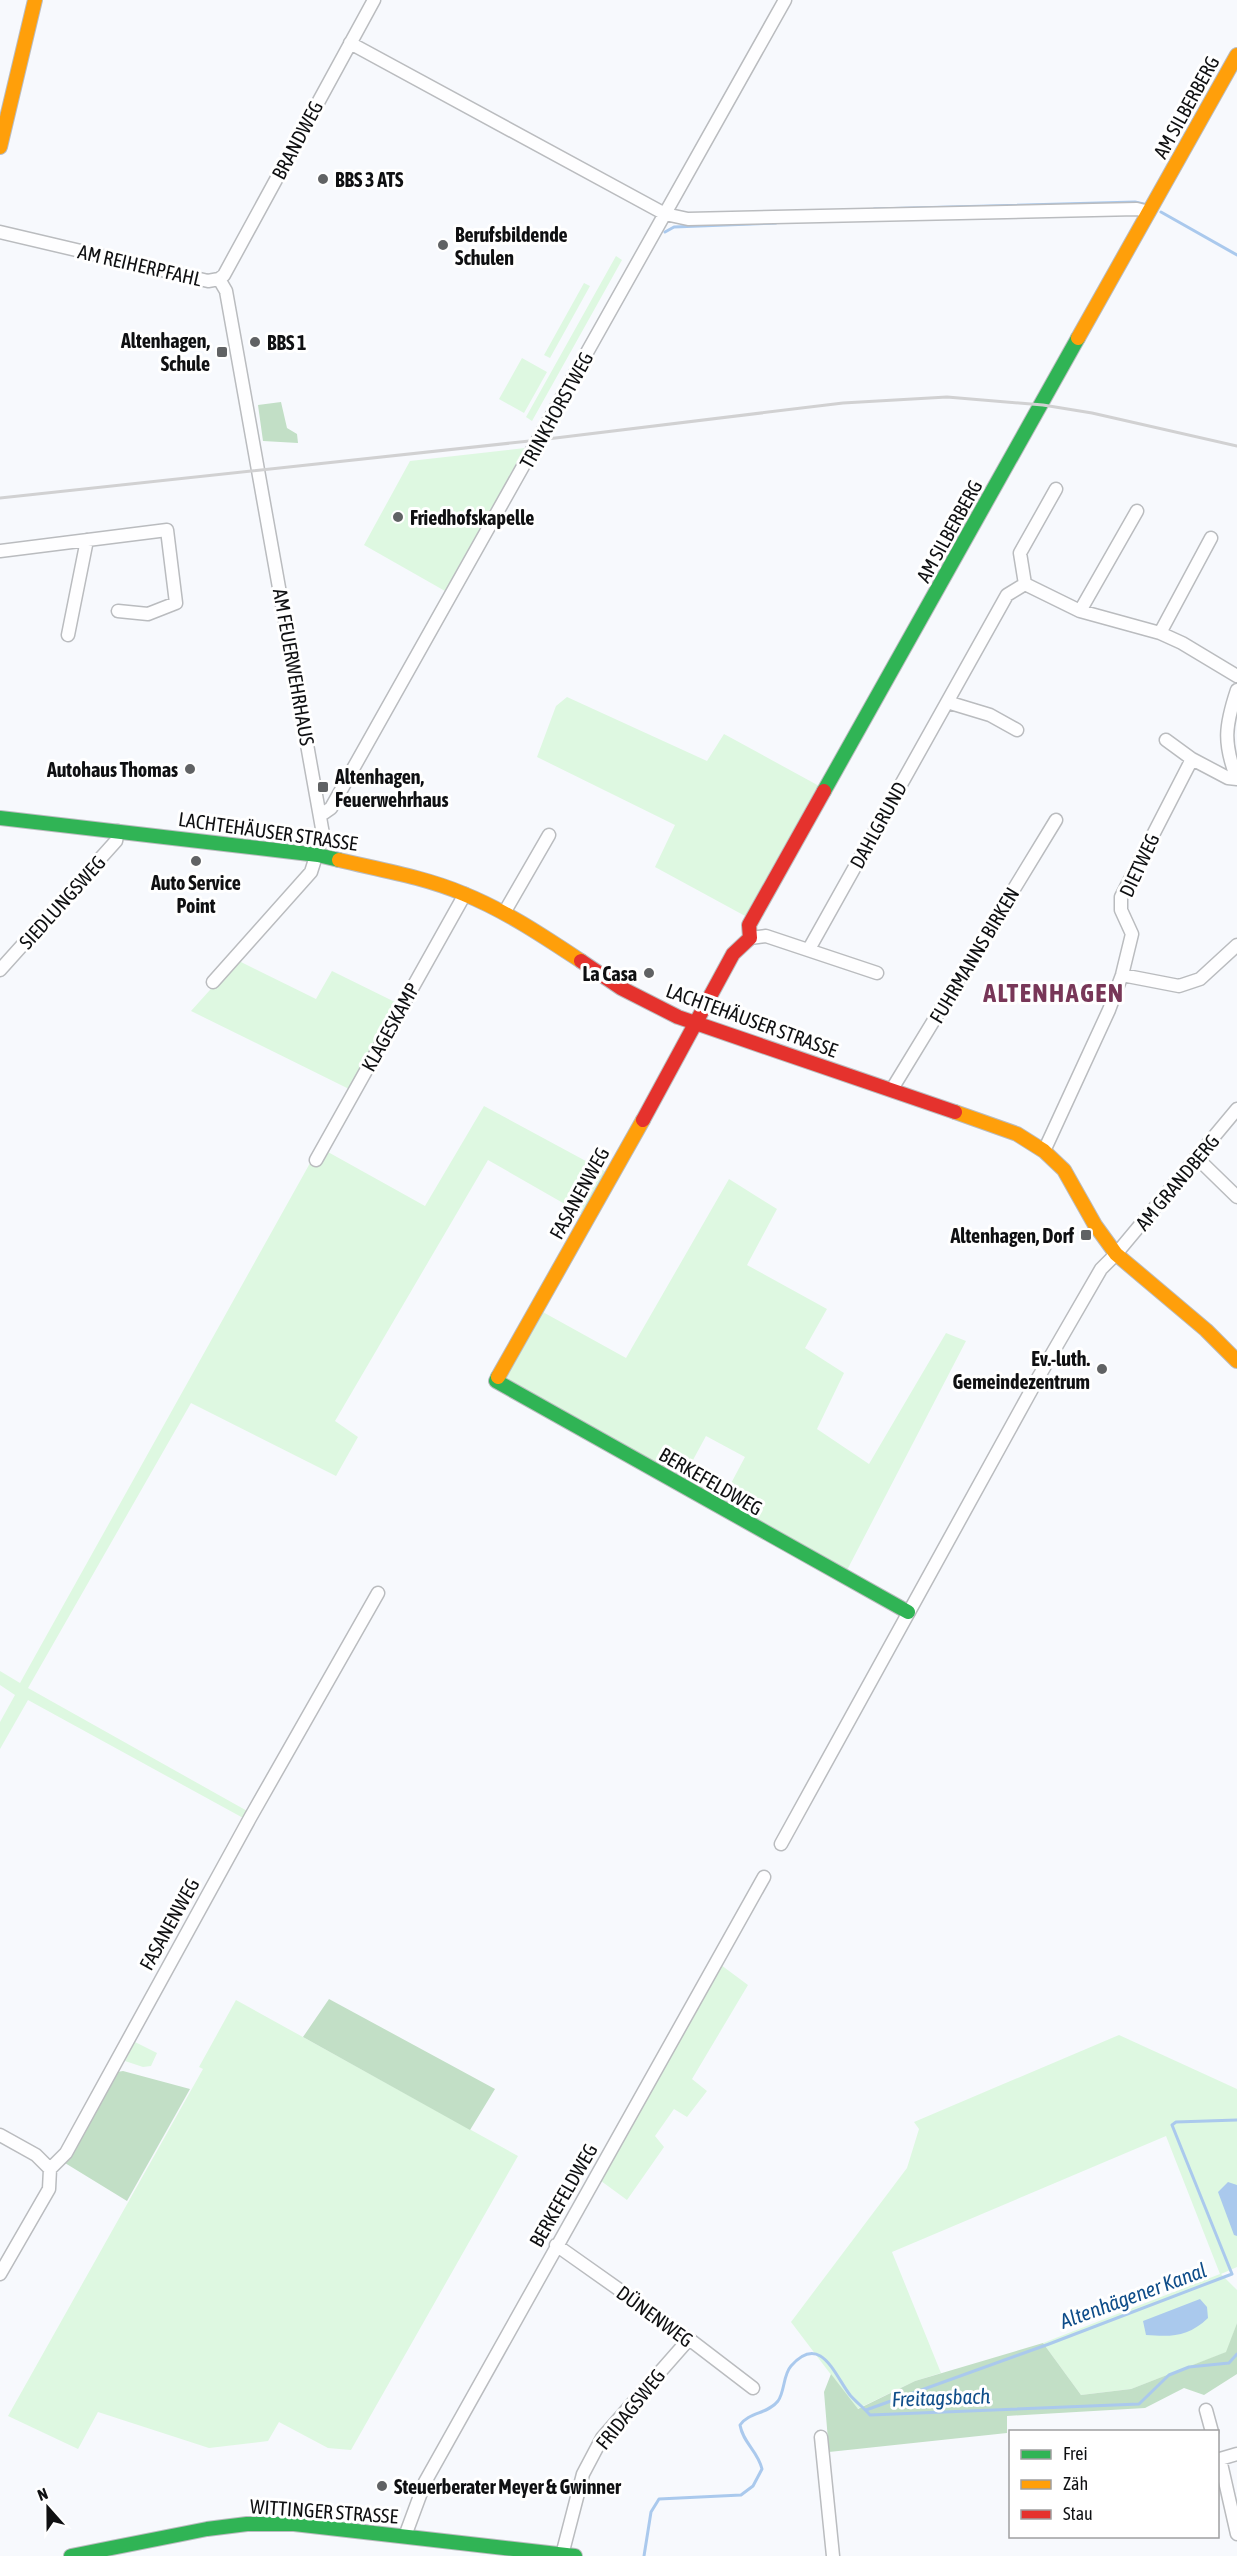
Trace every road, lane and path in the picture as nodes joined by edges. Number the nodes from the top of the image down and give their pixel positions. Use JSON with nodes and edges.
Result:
{"nodes":[{"id":1,"x":35,"y":0,"type":"edge"},
{"id":2,"x":374,"y":0,"type":"edge"},
{"id":3,"x":785,"y":0,"type":"edge"},
{"id":4,"x":350,"y":43,"type":"junction"},
{"id":5,"x":1237,"y":55,"type":"edge"},
{"id":6,"x":0,"y":147,"type":"edge"},
{"id":7,"x":1149,"y":212,"type":"junction"},
{"id":8,"x":665,"y":214,"type":"junction"},
{"id":9,"x":0,"y":232,"type":"edge"},
{"id":10,"x":219,"y":279,"type":"junction"},
{"id":11,"x":260,"y":480,"type":"joint"},
{"id":12,"x":1056,"y":489,"type":"dead end"},
{"id":13,"x":1137,"y":511,"type":"dead end"},
{"id":14,"x":1210,"y":538,"type":"dead end"},
{"id":15,"x":87,"y":540,"type":"junction"},
{"id":16,"x":0,"y":551,"type":"edge"},
{"id":17,"x":1025,"y":584,"type":"junction"},
{"id":18,"x":118,"y":611,"type":"dead end"},
{"id":19,"x":1080,"y":611,"type":"junction"},
{"id":20,"x":1160,"y":633,"type":"junction"},
{"id":21,"x":68,"y":635,"type":"dead end"},
{"id":22,"x":1237,"y":676,"type":"edge"},
{"id":23,"x":1237,"y":690,"type":"edge"},
{"id":24,"x":947,"y":702,"type":"junction"},
{"id":25,"x":1017,"y":730,"type":"dead end"},
{"id":26,"x":1166,"y":740,"type":"dead end"},
{"id":27,"x":1192,"y":759,"type":"junction"},
{"id":28,"x":1237,"y":779,"type":"edge"},
{"id":29,"x":321,"y":815,"type":"junction"},
{"id":30,"x":0,"y":818,"type":"edge"},
{"id":31,"x":1056,"y":820,"type":"dead end"},
{"id":32,"x":118,"y":831,"type":"junction"},
{"id":33,"x":549,"y":835,"type":"dead end"},
{"id":34,"x":318,"y":855,"type":"junction"},
{"id":35,"x":465,"y":894,"type":"junction"},
{"id":36,"x":504,"y":913,"type":"junction"},
{"id":37,"x":750,"y":938,"type":"junction"},
{"id":38,"x":1237,"y":945,"type":"edge"},
{"id":39,"x":809,"y":949,"type":"junction"},
{"id":40,"x":0,"y":970,"type":"edge"},
{"id":41,"x":877,"y":973,"type":"dead end"},
{"id":42,"x":1122,"y":975,"type":"junction"},
{"id":43,"x":213,"y":982,"type":"dead end"},
{"id":44,"x":697,"y":1024,"type":"junction"},
{"id":45,"x":892,"y":1089,"type":"junction"},
{"id":46,"x":1237,"y":1109,"type":"edge"},
{"id":47,"x":1044,"y":1150,"type":"junction"},
{"id":48,"x":1197,"y":1157,"type":"junction"},
{"id":49,"x":316,"y":1160,"type":"dead end"},
{"id":50,"x":1237,"y":1197,"type":"edge"},
{"id":51,"x":1116,"y":1254,"type":"junction"},
{"id":52,"x":1237,"y":1361,"type":"edge"},
{"id":53,"x":496,"y":1381,"type":"joint"},
{"id":54,"x":378,"y":1593,"type":"dead end"},
{"id":55,"x":908,"y":1611,"type":"junction"},
{"id":56,"x":781,"y":1844,"type":"dead end"},
{"id":57,"x":764,"y":1877,"type":"dead end"},
{"id":58,"x":0,"y":2134,"type":"edge"},
{"id":59,"x":50,"y":2169,"type":"junction"},
{"id":60,"x":556,"y":2245,"type":"junction"},
{"id":61,"x":0,"y":2274,"type":"edge"},
{"id":62,"x":689,"y":2339,"type":"junction"},
{"id":63,"x":753,"y":2388,"type":"dead end"},
{"id":64,"x":1206,"y":2410,"type":"dead end"},
{"id":65,"x":1211,"y":2430,"type":"edge"},
{"id":66,"x":821,"y":2437,"type":"dead end"},
{"id":67,"x":1219,"y":2454,"type":"edge"},
{"id":68,"x":1237,"y":2454,"type":"edge"},
{"id":69,"x":1237,"y":2535,"type":"edge"},
{"id":70,"x":405,"y":2536,"type":"junction"},
{"id":71,"x":569,"y":2555,"type":"edge"},
{"id":72,"x":71,"y":2556,"type":"edge"},
{"id":73,"x":833,"y":2556,"type":"edge"}],
"edges":[{"from":1,"to":6,"type":"street"},
{"from":2,"to":4,"type":"street","name":"BRANDWEG"},
{"from":3,"to":8,"type":"street","name":"TRINKHORSTWEG"},
{"from":4,"to":8,"type":"street"},
{"from":4,"to":10,"type":"street","name":"BRANDWEG"},
{"from":5,"to":7,"type":"street","name":"AM SILBERBERG"},
{"from":7,"to":8,"type":"street"},
{"from":7,"to":37,"type":"street","name":"AM SILBERBERG"},
{"from":8,"to":29,"type":"street","name":"TRINKHORSTWEG"},
{"from":9,"to":10,"type":"street","name":"AM REIHERPFAHL"},
{"from":10,"to":11,"type":"street","name":"AM REIHERPFAHL"},
{"from":11,"to":29,"type":"street","name":"AM FEUERWEHRHAUS"},
{"from":12,"to":17,"type":"street"},
{"from":13,"to":19,"type":"street"},
{"from":14,"to":20,"type":"street"},
{"from":15,"to":16,"type":"street"},
{"from":15,"to":18,"type":"street"},
{"from":15,"to":21,"type":"street"},
{"from":17,"to":19,"type":"street"},
{"from":17,"to":24,"type":"street","name":"DAHLGRUND"},
{"from":19,"to":20,"type":"street"},
{"from":20,"to":22,"type":"street"},
{"from":23,"to":28,"type":"street"},
{"from":24,"to":25,"type":"street"},
{"from":24,"to":39,"type":"street","name":"DAHLGRUND"},
{"from":26,"to":27,"type":"street"},
{"from":27,"to":28,"type":"street"},
{"from":27,"to":42,"type":"street","name":"DIETWEG"},
{"from":29,"to":34,"type":"street","name":"AM FEUERWEHRHAUS"},
{"from":30,"to":32,"type":"street","name":"LACHTEHÄUSER STRASSE"},
{"from":31,"to":45,"type":"street","name":"FUHRMANNS BIRKEN"},
{"from":32,"to":34,"type":"street","name":"LACHTEHÄUSER STRASSE"},
{"from":32,"to":40,"type":"street","name":"SIEDLUNGSWEG"},
{"from":33,"to":36,"type":"street"},
{"from":34,"to":35,"type":"street","name":"LACHTEHÄUSER STRASSE"},
{"from":34,"to":43,"type":"street"},
{"from":35,"to":36,"type":"street","name":"LACHTEHÄUSER STRASSE"},
{"from":35,"to":49,"type":"street","name":"KLAGESKAMP"},
{"from":36,"to":44,"type":"street","name":"LACHTEHÄUSER STRASSE"},
{"from":37,"to":39,"type":"street"},
{"from":37,"to":44,"type":"street","name":"AM SILBERBERG"},
{"from":38,"to":42,"type":"street"},
{"from":39,"to":41,"type":"street"},
{"from":42,"to":47,"type":"street","name":"DIETWEG"},
{"from":44,"to":45,"type":"street","name":"LACHTEHÄUSER STRASSE"},
{"from":44,"to":53,"type":"street","name":"FASANENWEG"},
{"from":45,"to":47,"type":"street","name":"LACHTEHÄUSER STRASSE"},
{"from":46,"to":48,"type":"street","name":"AM GRANDBERG"},
{"from":47,"to":51,"type":"street","name":"LACHTEHÄUSER STRASSE"},
{"from":48,"to":50,"type":"street"},
{"from":48,"to":51,"type":"street","name":"AM GRANDBERG"},
{"from":51,"to":52,"type":"street","name":"LACHTEHÄUSER STRASSE"},
{"from":51,"to":55,"type":"street"},
{"from":53,"to":55,"type":"street","name":"BERKEFELDWEG"},
{"from":54,"to":59,"type":"street","name":"FASANENWEG"},
{"from":55,"to":56,"type":"street"},
{"from":57,"to":60,"type":"street","name":"BERKEFELDWEG"},
{"from":58,"to":59,"type":"street"},
{"from":59,"to":61,"type":"street","name":"FASANENWEG"},
{"from":60,"to":62,"type":"street","name":"DÜNENWEG"},
{"from":60,"to":70,"type":"street","name":"BERKEFELDWEG"},
{"from":62,"to":63,"type":"street","name":"DÜNENWEG"},
{"from":62,"to":71,"type":"street","name":"FRIDAGSWEG"},
{"from":64,"to":65,"type":"street"},
{"from":66,"to":73,"type":"street"},
{"from":67,"to":68,"type":"street"},
{"from":67,"to":69,"type":"street"},
{"from":70,"to":71,"type":"street","name":"WITTINGER STRASSE"},
{"from":70,"to":72,"type":"street","name":"WITTINGER STRASSE"}]}
